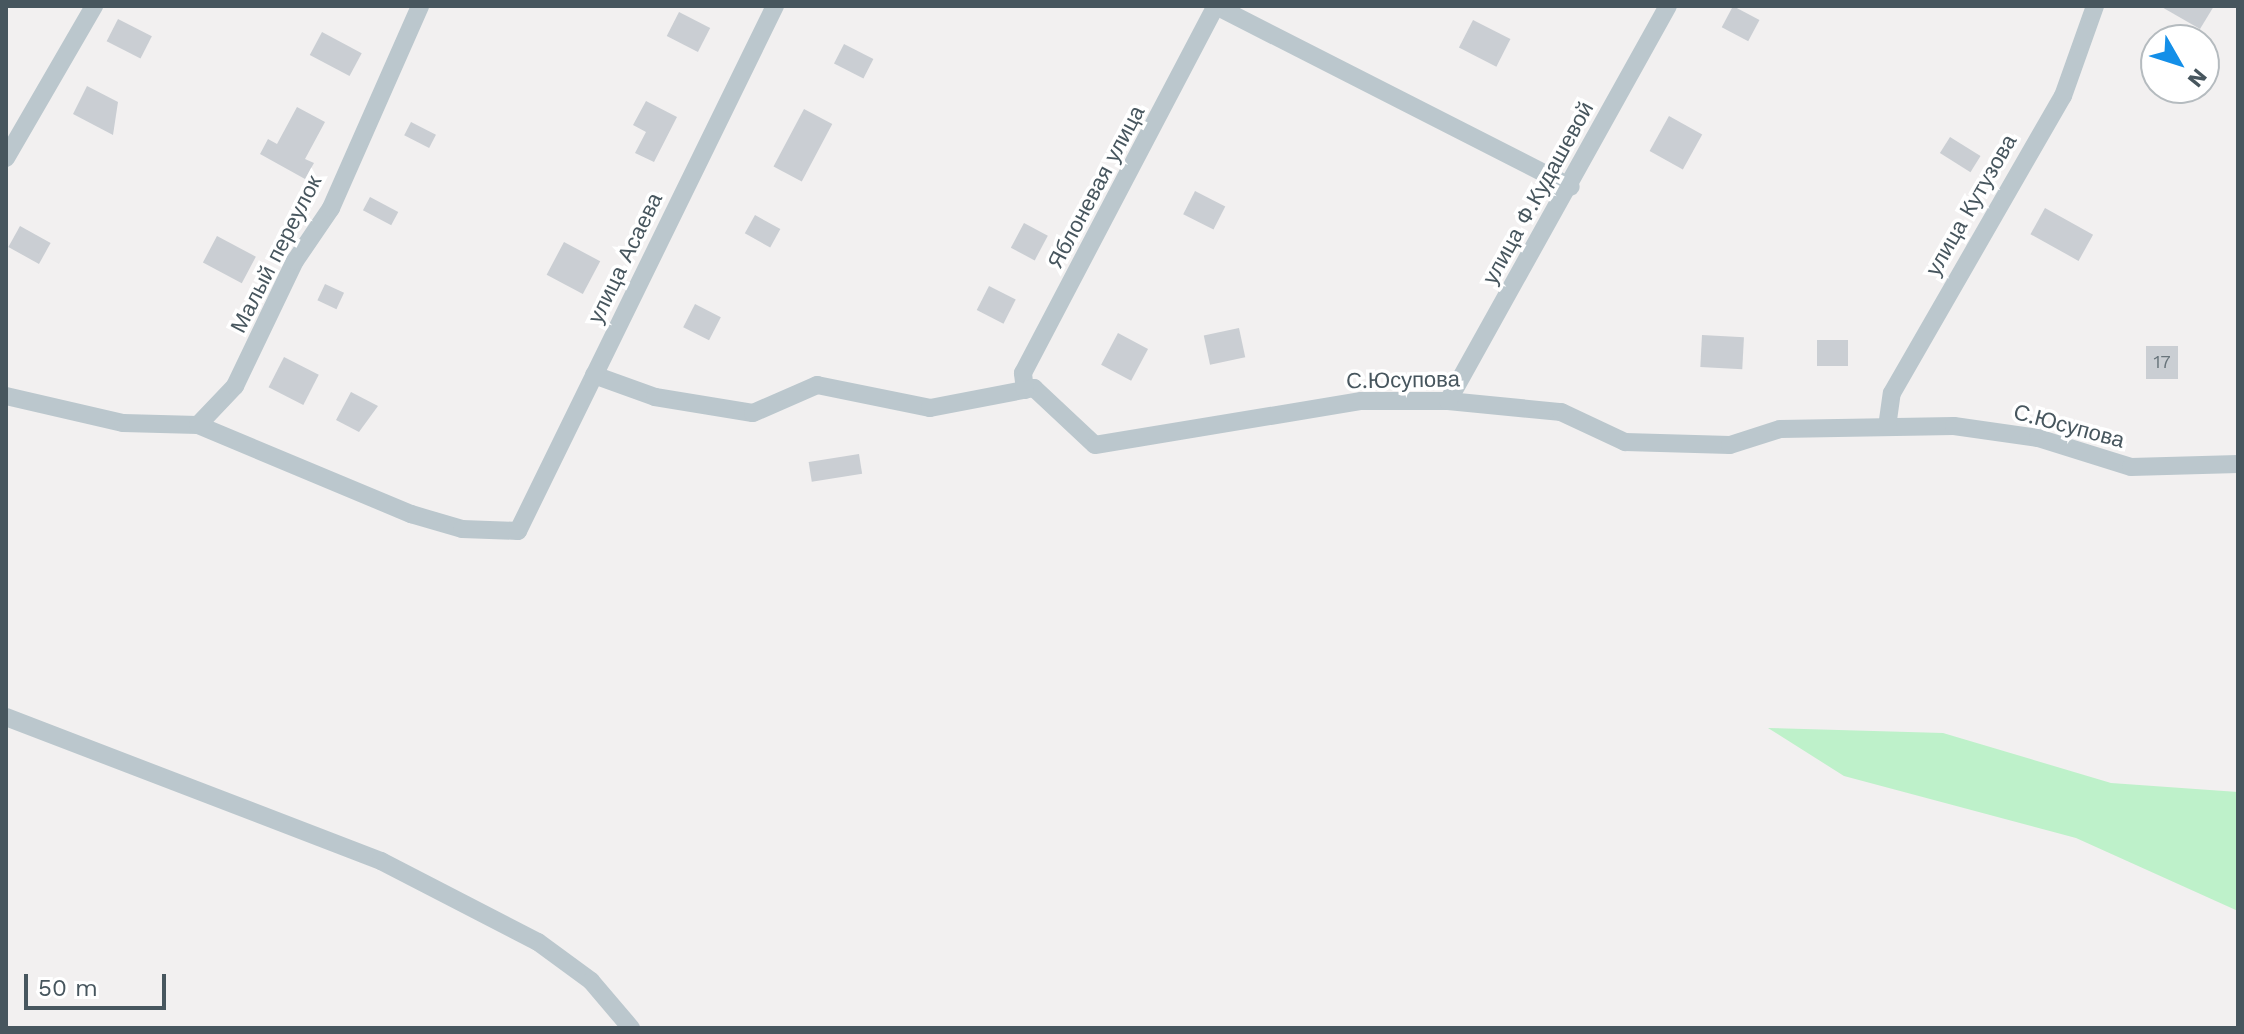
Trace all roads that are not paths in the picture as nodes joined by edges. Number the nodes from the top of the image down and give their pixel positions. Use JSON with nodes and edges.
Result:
{"nodes":[{"id":1,"x":94,"y":6,"type":"edge"},
{"id":2,"x":420,"y":6,"type":"edge"},
{"id":3,"x":775,"y":6,"type":"edge"},
{"id":4,"x":1216,"y":6,"type":"edge"},
{"id":5,"x":1668,"y":6,"type":"edge"},
{"id":6,"x":2095,"y":6,"type":"edge"},
{"id":7,"x":6,"y":158,"type":"edge"},
{"id":8,"x":1571,"y":187,"type":"junction"},
{"id":9,"x":594,"y":375,"type":"junction"},
{"id":10,"x":1025,"y":390,"type":"junction"},
{"id":11,"x":6,"y":396,"type":"edge"},
{"id":12,"x":1448,"y":401,"type":"junction"},
{"id":13,"x":198,"y":425,"type":"junction"},
{"id":14,"x":1887,"y":427,"type":"junction"},
{"id":15,"x":2238,"y":464,"type":"edge"},
{"id":16,"x":6,"y":717,"type":"edge"},
{"id":17,"x":631,"y":1028,"type":"edge"}],
"edges":[{"from":1,"to":7,"type":"street"},
{"from":2,"to":13,"type":"street","name":"Малый переулок"},
{"from":3,"to":9,"type":"street","name":"улица Асаева"},
{"from":4,"to":8,"type":"street"},
{"from":4,"to":10,"type":"street","name":"Яблоневая улица"},
{"from":5,"to":8,"type":"street","name":"улица Ф.Кудашевой"},
{"from":6,"to":14,"type":"street","name":"улица Кутузова"},
{"from":8,"to":12,"type":"street","name":"улица Ф.Кудашевой"},
{"from":9,"to":10,"type":"street"},
{"from":9,"to":13,"type":"street","name":"улица Асаева"},
{"from":10,"to":12,"type":"street","name":"С.Юсупова"},
{"from":11,"to":13,"type":"street"},
{"from":12,"to":14,"type":"street","name":"С.Юсупова"},
{"from":14,"to":15,"type":"street","name":"С.Юсупова"},
{"from":16,"to":17,"type":"street"}]}
